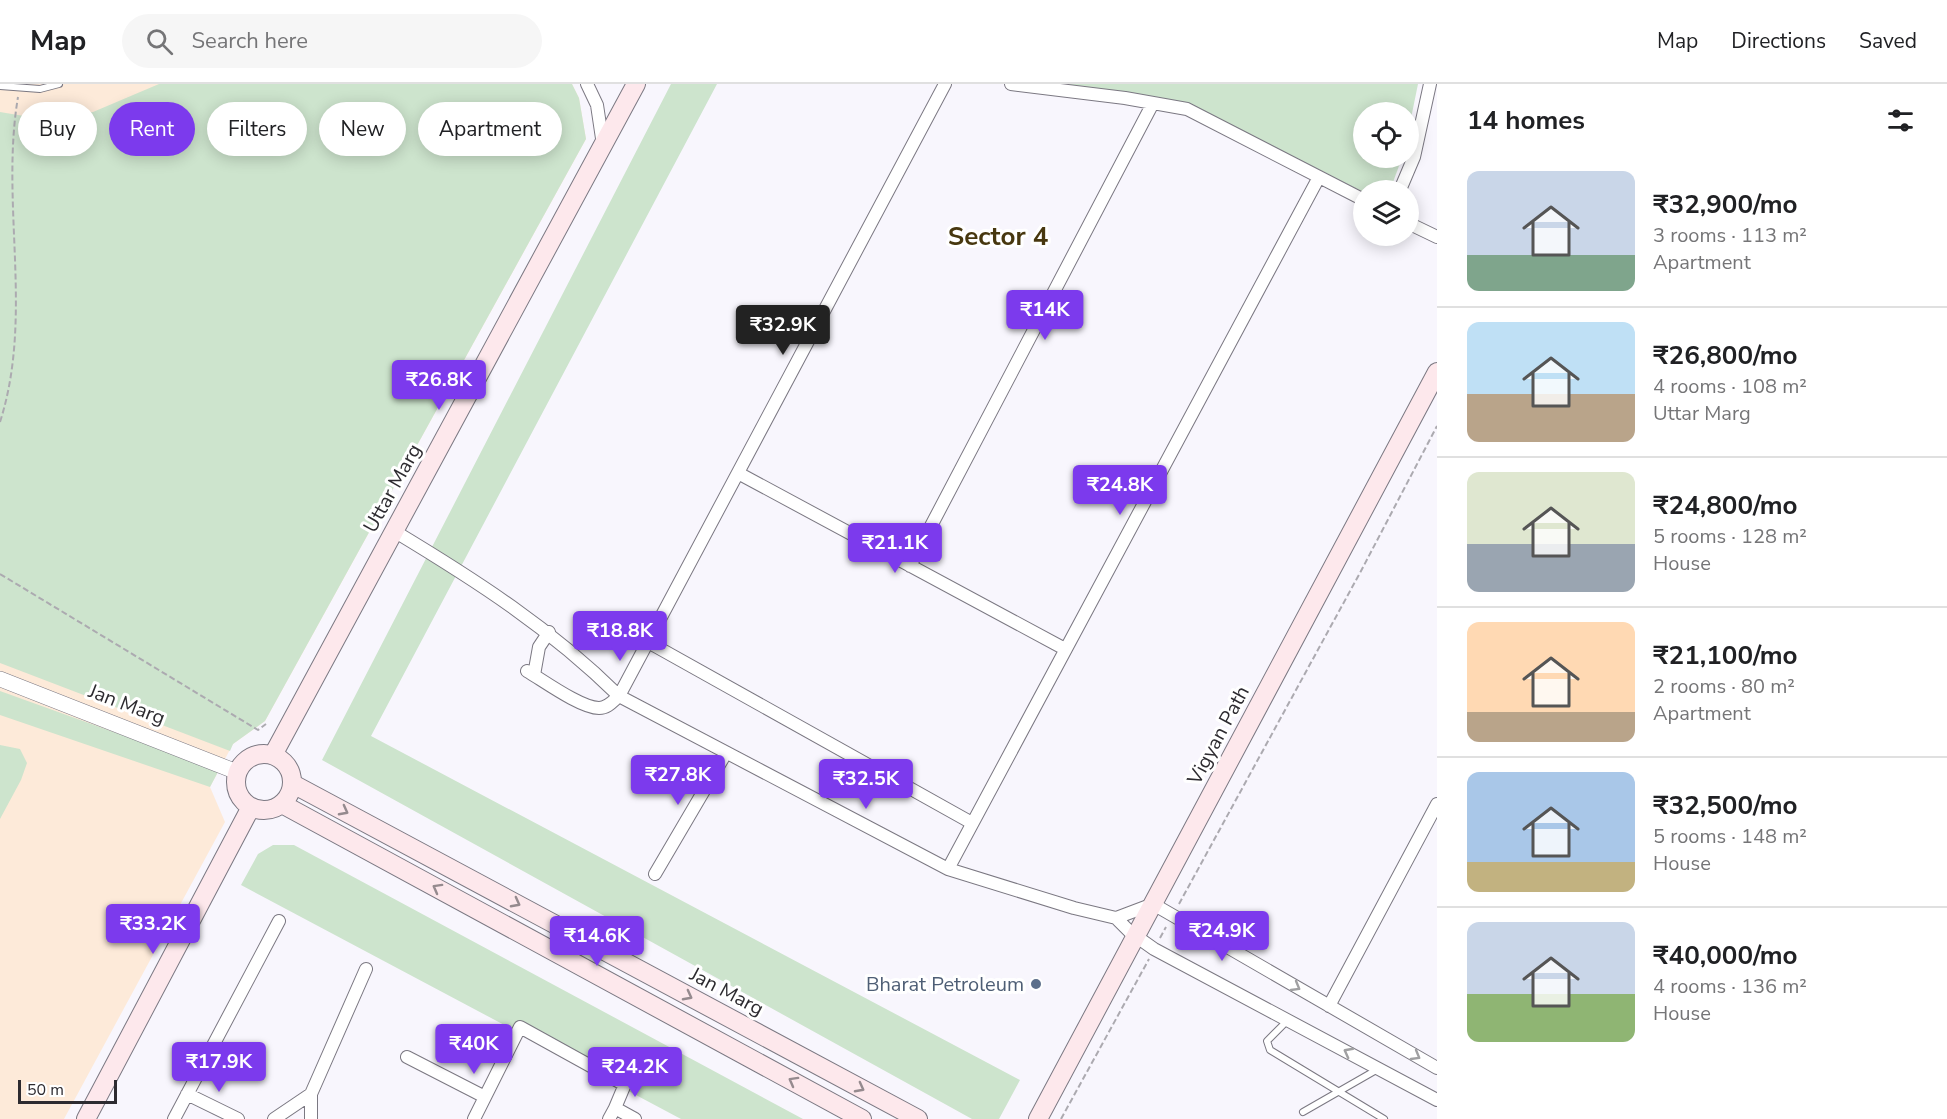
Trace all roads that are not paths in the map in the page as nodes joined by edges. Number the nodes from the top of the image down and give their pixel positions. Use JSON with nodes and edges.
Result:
{"nodes":[{"id":1,"x":59,"y":84,"type":"edge"},
{"id":2,"x":587,"y":84,"type":"edge"},
{"id":3,"x":636,"y":84,"type":"edge"},
{"id":4,"x":945,"y":84,"type":"edge"},
{"id":5,"x":1011,"y":84,"type":"edge"},
{"id":6,"x":1430,"y":84,"type":"edge"},
{"id":7,"x":0,"y":86,"type":"edge"},
{"id":8,"x":1153,"y":103,"type":"junction"},
{"id":9,"x":603,"y":145,"type":"junction"},
{"id":10,"x":1319,"y":177,"type":"junction"},
{"id":11,"x":1404,"y":180,"type":"edge"},
{"id":12,"x":1353,"y":194,"type":"edge"},
{"id":13,"x":1419,"y":228,"type":"edge"},
{"id":14,"x":1437,"y":237,"type":"edge"},
{"id":15,"x":1437,"y":372,"type":"edge"},
{"id":16,"x":738,"y":473,"type":"junction"},
{"id":17,"x":394,"y":531,"type":"junction"},
{"id":18,"x":910,"y":566,"type":"junction"},
{"id":19,"x":549,"y":632,"type":"junction"},
{"id":20,"x":648,"y":642,"type":"junction"},
{"id":21,"x":1065,"y":649,"type":"junction"},
{"id":22,"x":0,"y":679,"type":"edge"},
{"id":23,"x":619,"y":696,"type":"junction"},
{"id":24,"x":726,"y":753,"type":"junction"},
{"id":25,"x":273,"y":755,"type":"junction"},
{"id":26,"x":237,"y":772,"type":"junction"},
{"id":27,"x":292,"y":784,"type":"junction"},
{"id":28,"x":282,"y":804,"type":"junction"},
{"id":29,"x":1437,"y":804,"type":"edge"},
{"id":30,"x":251,"y":807,"type":"junction"},
{"id":31,"x":972,"y":823,"type":"junction"},
{"id":32,"x":948,"y":869,"type":"junction"},
{"id":33,"x":654,"y":874,"type":"dead end"},
{"id":34,"x":1153,"y":904,"type":"junction"},
{"id":35,"x":1116,"y":918,"type":"junction"},
{"id":36,"x":279,"y":921,"type":"dead end"},
{"id":37,"x":1135,"y":936,"type":"junction"},
{"id":38,"x":366,"y":969,"type":"dead end"},
{"id":39,"x":1329,"y":1006,"type":"junction"},
{"id":40,"x":1287,"y":1021,"type":"junction"},
{"id":41,"x":407,"y":1057,"type":"dead end"},
{"id":42,"x":1379,"y":1068,"type":"junction"},
{"id":43,"x":1437,"y":1068,"type":"edge"},
{"id":44,"x":1340,"y":1092,"type":"junction"},
{"id":45,"x":187,"y":1094,"type":"junction"},
{"id":46,"x":311,"y":1094,"type":"junction"},
{"id":47,"x":485,"y":1097,"type":"junction"},
{"id":48,"x":1437,"y":1100,"type":"edge"},
{"id":49,"x":1304,"y":1112,"type":"dead end"},
{"id":50,"x":612,"y":1113,"type":"edge"},
{"id":51,"x":86,"y":1119,"type":"edge"},
{"id":52,"x":174,"y":1119,"type":"edge"},
{"id":53,"x":238,"y":1119,"type":"edge"},
{"id":54,"x":274,"y":1119,"type":"edge"},
{"id":55,"x":310,"y":1119,"type":"edge"},
{"id":56,"x":474,"y":1119,"type":"edge"},
{"id":57,"x":635,"y":1119,"type":"edge"},
{"id":58,"x":862,"y":1119,"type":"edge"},
{"id":59,"x":918,"y":1119,"type":"edge"},
{"id":60,"x":1038,"y":1119,"type":"edge"},
{"id":61,"x":1384,"y":1119,"type":"edge"}],
"edges":[{"from":1,"to":7,"type":"lane"},
{"from":2,"to":9,"type":"street"},
{"from":3,"to":9,"type":"main road","name":"Uttar Marg"},
{"from":4,"to":16,"type":"street"},
{"from":5,"to":8,"type":"street"},
{"from":6,"to":11,"type":"street"},
{"from":8,"to":10,"type":"street"},
{"from":8,"to":18,"type":"street"},
{"from":9,"to":17,"type":"main road","name":"Uttar Marg"},
{"from":10,"to":12,"type":"street"},
{"from":10,"to":21,"type":"street"},
{"from":13,"to":14,"type":"street"},
{"from":15,"to":34,"type":"main road","name":"Vigyan Path"},
{"from":16,"to":18,"type":"street"},
{"from":16,"to":20,"type":"street"},
{"from":17,"to":19,"type":"street"},
{"from":17,"to":25,"type":"main road","name":"Uttar Marg"},
{"from":18,"to":21,"type":"street"},
{"from":19,"to":23,"type":"street"},
{"from":19,"to":23,"type":"street"},
{"from":20,"to":23,"type":"street"},
{"from":20,"to":31,"type":"street"},
{"from":21,"to":31,"type":"street"},
{"from":22,"to":26,"type":"street","name":"Jan Marg"},
{"from":23,"to":24,"type":"street"},
{"from":24,"to":32,"type":"street"},
{"from":24,"to":33,"type":"street"},
{"from":25,"to":26,"type":"main road"},
{"from":25,"to":27,"type":"main road"},
{"from":26,"to":30,"type":"main road"},
{"from":27,"to":28,"type":"main road"},
{"from":27,"to":59,"type":"main road","name":"Jan Marg","one_way":true},
{"from":28,"to":30,"type":"main road"},
{"from":58,"to":28,"type":"main road","one_way":true},
{"from":29,"to":39,"type":"street"},
{"from":30,"to":51,"type":"main road"},
{"from":31,"to":32,"type":"street"},
{"from":32,"to":35,"type":"street"},
{"from":34,"to":35,"type":"street"},
{"from":34,"to":37,"type":"main road","name":"Vigyan Path"},
{"from":34,"to":39,"type":"street","one_way":true},
{"from":35,"to":37,"type":"street"},
{"from":36,"to":45,"type":"street"},
{"from":37,"to":40,"type":"street"},
{"from":37,"to":60,"type":"main road","name":"Vigyan Path"},
{"from":38,"to":46,"type":"street"},
{"from":39,"to":43,"type":"street","one_way":true},
{"from":42,"to":40,"type":"street","one_way":true},
{"from":40,"to":44,"type":"lane"},
{"from":41,"to":47,"type":"street"},
{"from":42,"to":44,"type":"lane"},
{"from":42,"to":48,"type":"street"},
{"from":44,"to":49,"type":"lane"},
{"from":44,"to":61,"type":"lane"},
{"from":45,"to":52,"type":"street"},
{"from":45,"to":53,"type":"street"},
{"from":46,"to":54,"type":"street"},
{"from":46,"to":55,"type":"street"},
{"from":47,"to":50,"type":"street"},
{"from":47,"to":56,"type":"street"},
{"from":50,"to":57,"type":"street"}]}
